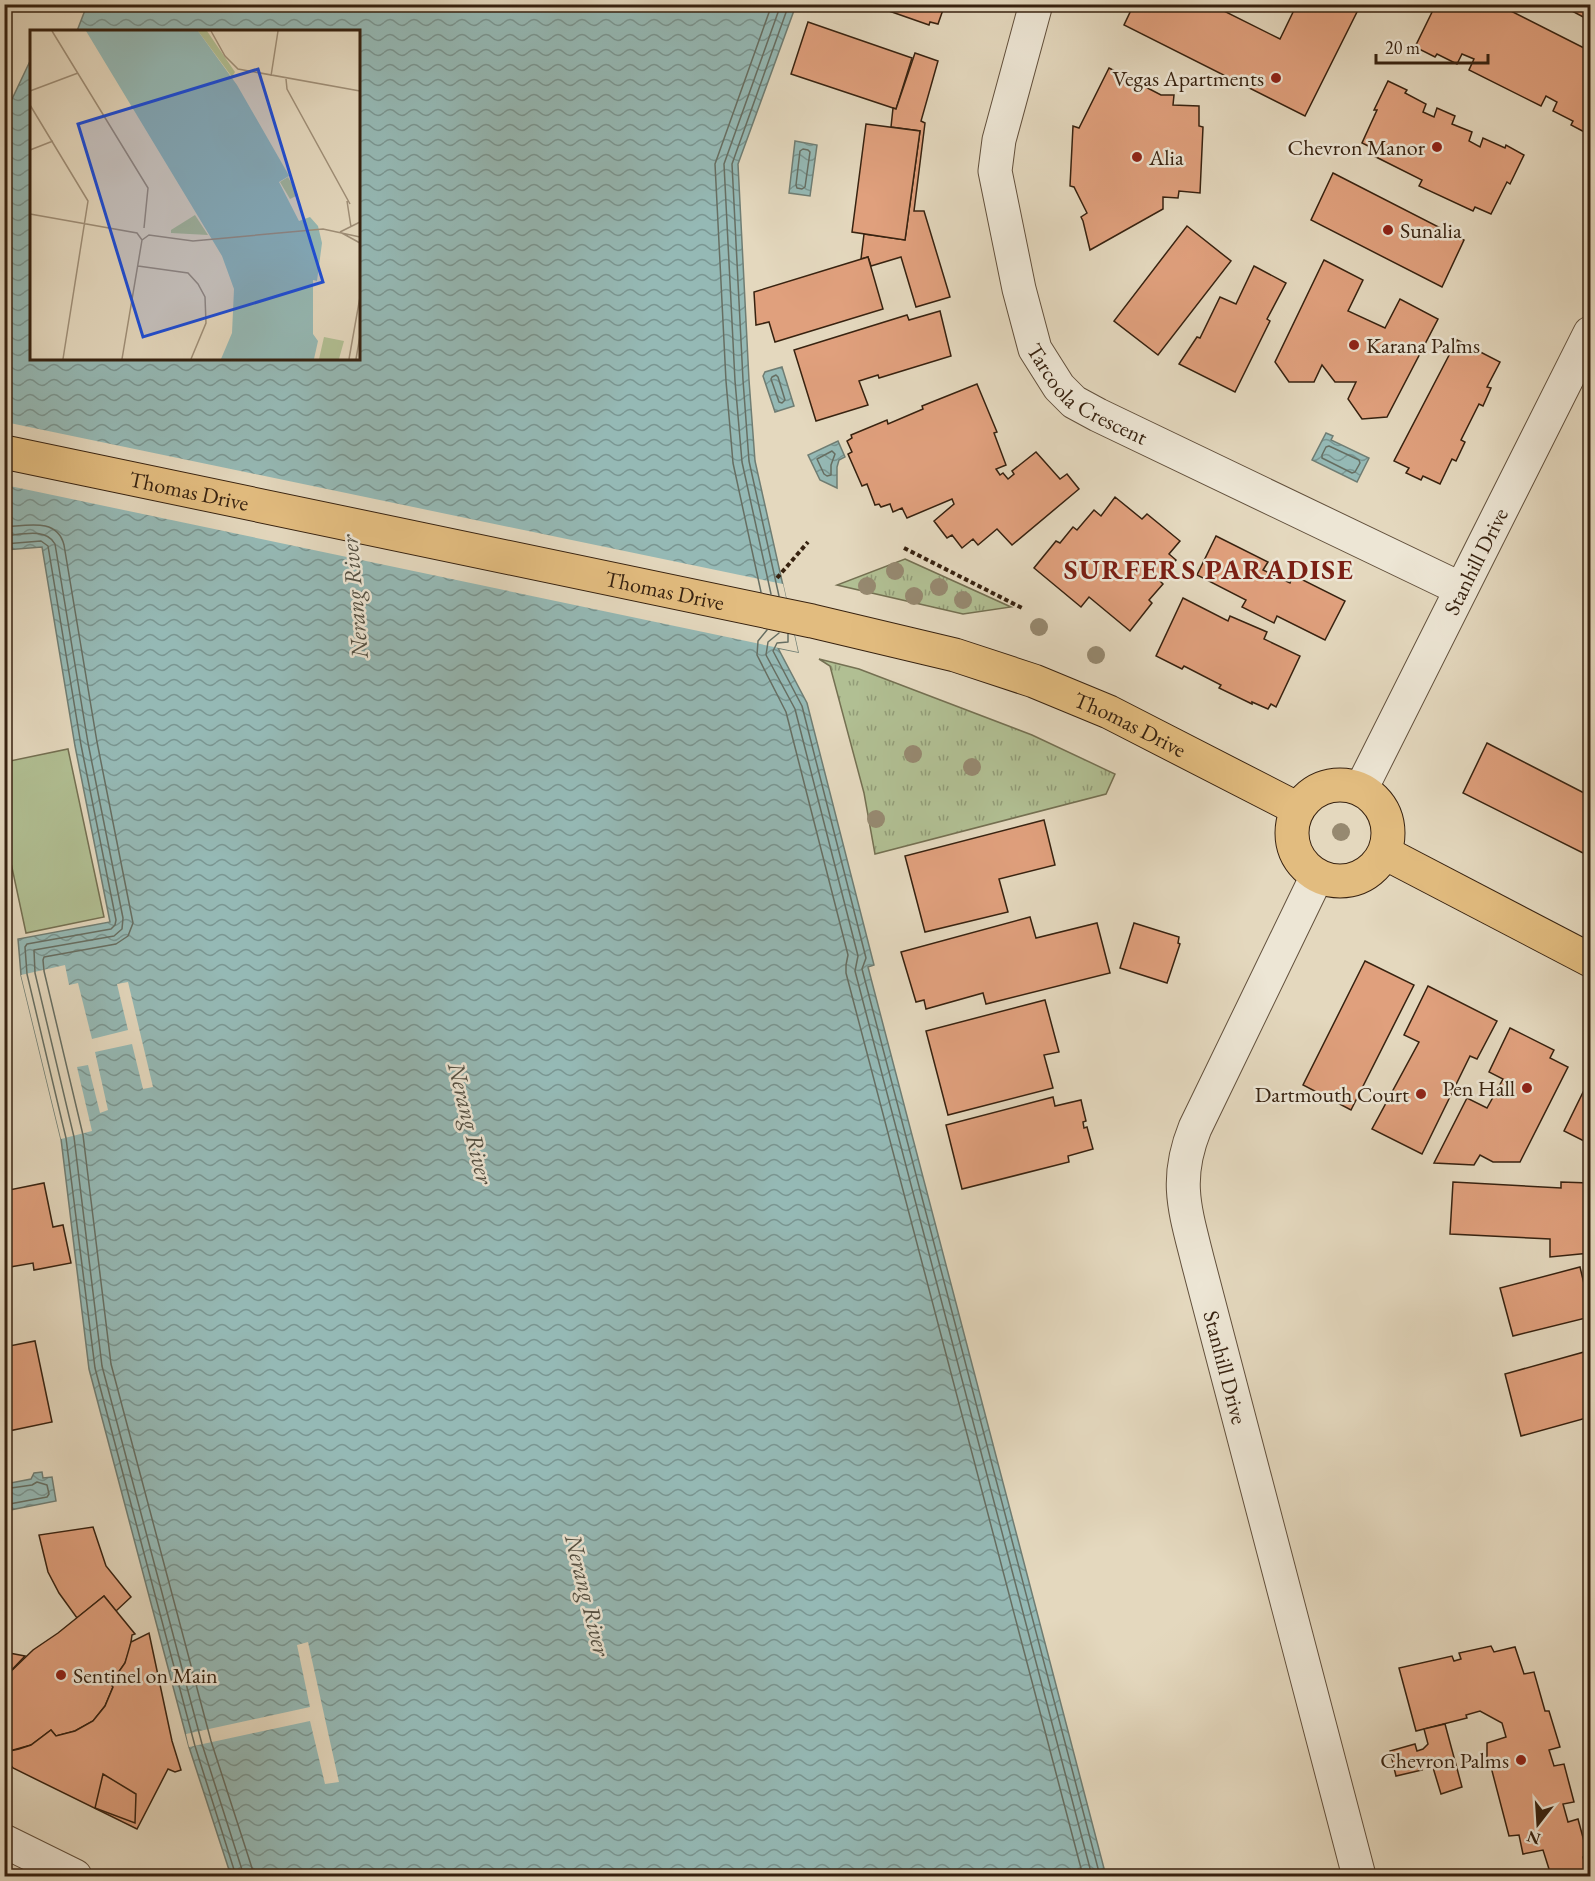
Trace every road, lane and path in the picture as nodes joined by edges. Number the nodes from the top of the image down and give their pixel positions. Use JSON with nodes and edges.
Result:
{"nodes":[{"id":1,"x":1036,"y":4,"type":"edge"},
{"id":2,"x":1590,"y":333,"type":"edge"},
{"id":3,"x":4,"y":452,"type":"edge"},
{"id":4,"x":808,"y":542,"type":"dead end"},
{"id":5,"x":904,"y":548,"type":"dead end"},
{"id":6,"x":775,"y":581,"type":"dead end"},
{"id":7,"x":1461,"y":589,"type":"junction"},
{"id":8,"x":1022,"y":608,"type":"dead end"},
{"id":9,"x":1362,"y":789,"type":"junction"},
{"id":10,"x":1298,"y":809,"type":"junction"},
{"id":11,"x":1385,"y":853,"type":"junction"},
{"id":12,"x":1317,"y":876,"type":"junction"},
{"id":13,"x":1590,"y":960,"type":"edge"},
{"id":14,"x":4,"y":1841,"type":"edge"},
{"id":15,"x":75,"y":1876,"type":"edge"},
{"id":16,"x":1359,"y":1876,"type":"edge"}],
"edges":[{"from":1,"to":7,"type":"street","name":"Tarcoola Crescent"},
{"from":2,"to":7,"type":"street","name":"Stanhill Drive"},
{"from":3,"to":10,"type":"main road","name":"Thomas Drive"},
{"from":4,"to":6,"type":"path"},
{"from":5,"to":8,"type":"path"},
{"from":7,"to":9,"type":"street","name":"Stanhill Drive"},
{"from":9,"to":10,"type":"main road"},
{"from":9,"to":11,"type":"main road"},
{"from":10,"to":12,"type":"main road"},
{"from":11,"to":12,"type":"main road"},
{"from":11,"to":13,"type":"main road"},
{"from":12,"to":16,"type":"street","name":"Stanhill Drive"},
{"from":14,"to":15,"type":"street"}]}
